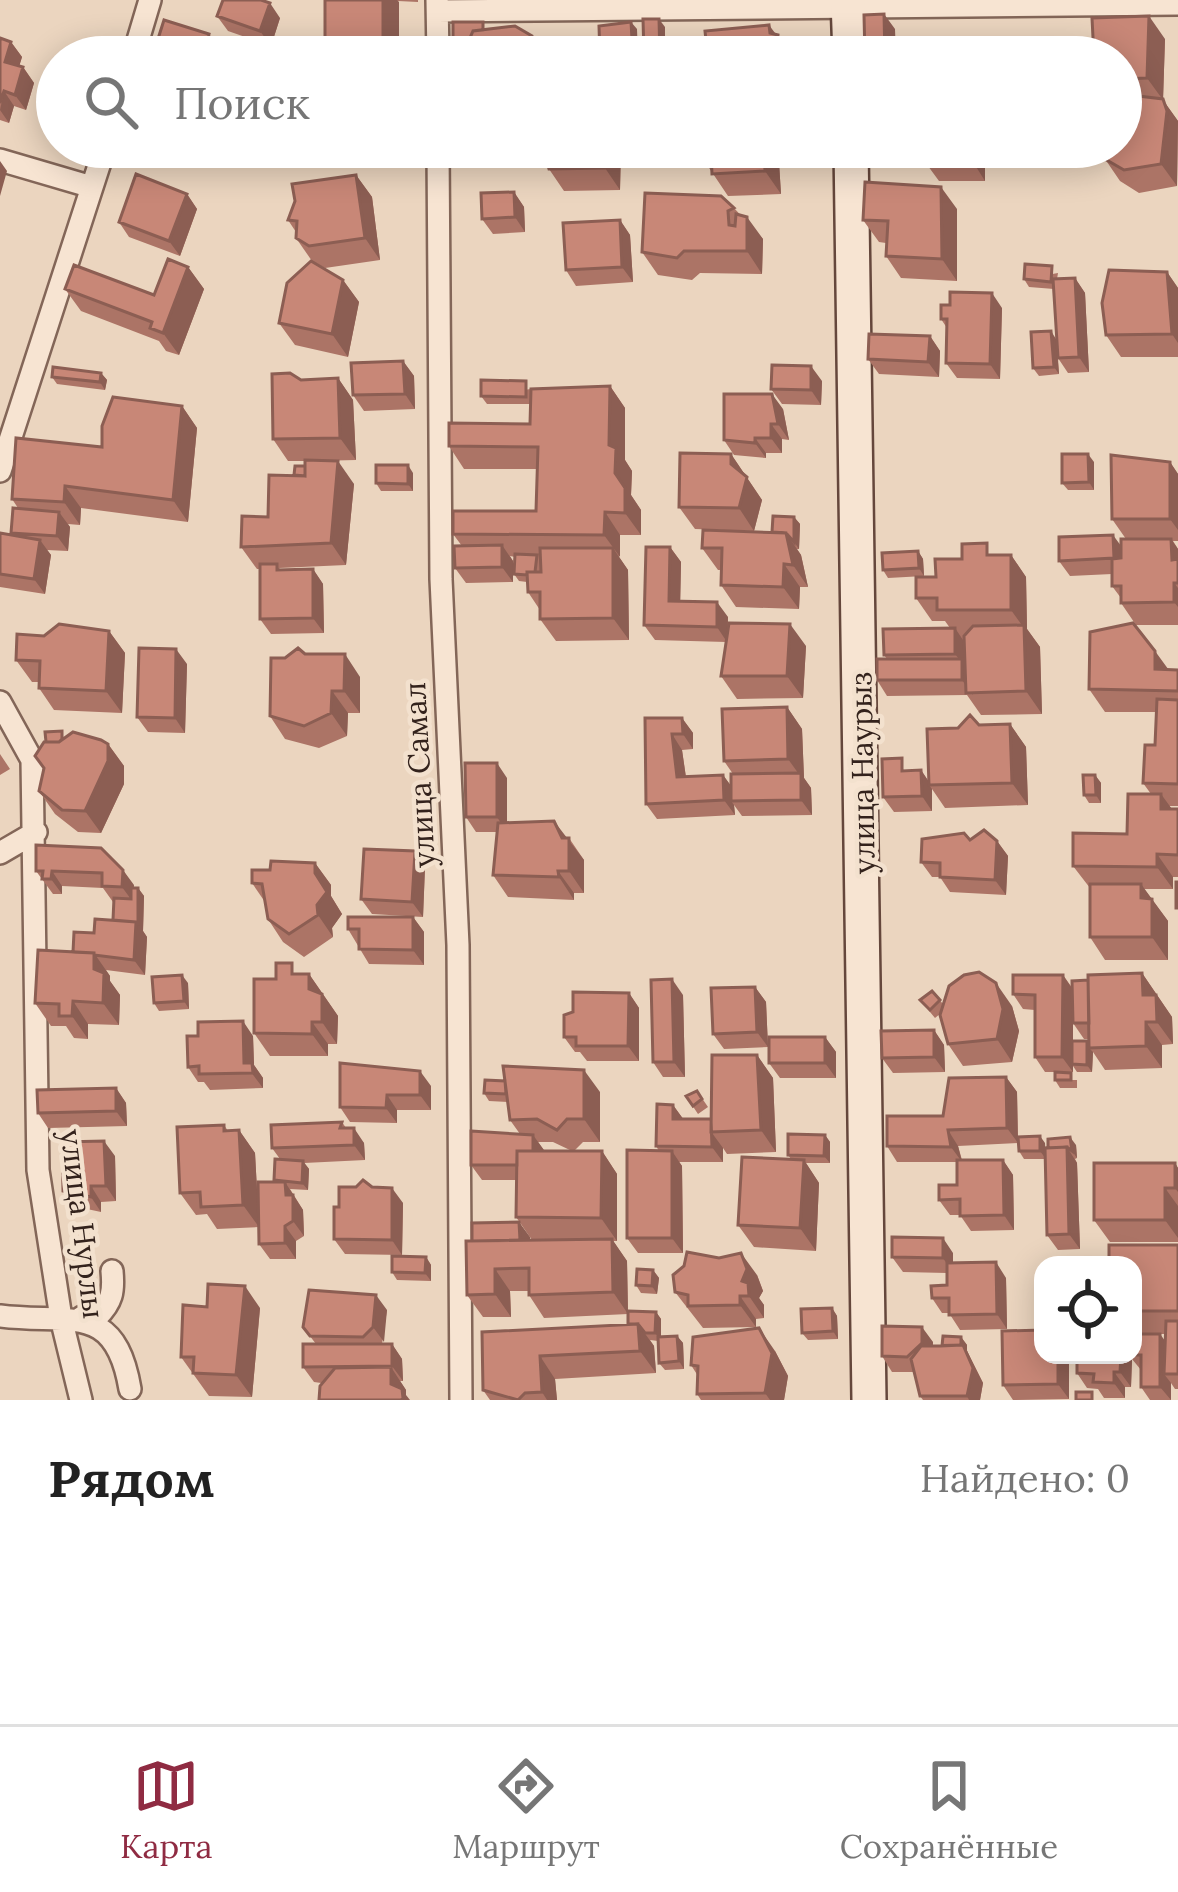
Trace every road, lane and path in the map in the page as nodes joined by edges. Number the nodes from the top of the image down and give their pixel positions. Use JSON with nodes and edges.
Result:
{"nodes":[{"id":1,"x":150,"y":0,"type":"edge"},
{"id":2,"x":848,"y":3,"type":"edge"},
{"id":3,"x":1178,"y":4,"type":"edge"},
{"id":4,"x":438,"y":6,"type":"edge"},
{"id":5,"x":139,"y":36,"type":"edge"},
{"id":6,"x":849,"y":36,"type":"edge"},
{"id":7,"x":0,"y":160,"type":"edge"},
{"id":8,"x":98,"y":168,"type":"edge"},
{"id":9,"x":438,"y":168,"type":"edge"},
{"id":10,"x":851,"y":168,"type":"edge"},
{"id":11,"x":92,"y":187,"type":"junction"},
{"id":12,"x":0,"y":471,"type":"edge"},
{"id":13,"x":0,"y":702,"type":"edge"},
{"id":14,"x":36,"y":832,"type":"junction"},
{"id":15,"x":0,"y":853,"type":"edge"},
{"id":16,"x":112,"y":1271,"type":"dead end"},
{"id":17,"x":0,"y":1316,"type":"edge"},
{"id":18,"x":71,"y":1318,"type":"junction"},
{"id":19,"x":130,"y":1389,"type":"dead end"},
{"id":20,"x":81,"y":1400,"type":"edge"},
{"id":21,"x":461,"y":1400,"type":"edge"},
{"id":22,"x":869,"y":1400,"type":"edge"}],
"edges":[{"from":1,"to":5,"type":"street"},
{"from":2,"to":3,"type":"street"},
{"from":2,"to":4,"type":"street"},
{"from":2,"to":6,"type":"street"},
{"from":7,"to":11,"type":"street"},
{"from":8,"to":11,"type":"street"},
{"from":9,"to":21,"type":"street","name":"улица Самал"},
{"from":10,"to":22,"type":"street","name":"улица Наурыз"},
{"from":11,"to":12,"type":"street"},
{"from":13,"to":14,"type":"street","name":"улица Нурлы"},
{"from":14,"to":15,"type":"street"},
{"from":14,"to":18,"type":"street","name":"улица Нурлы"},
{"from":16,"to":18,"type":"street"},
{"from":17,"to":18,"type":"street"},
{"from":18,"to":19,"type":"street"},
{"from":18,"to":20,"type":"street","name":"улица Нурлы"}]}
